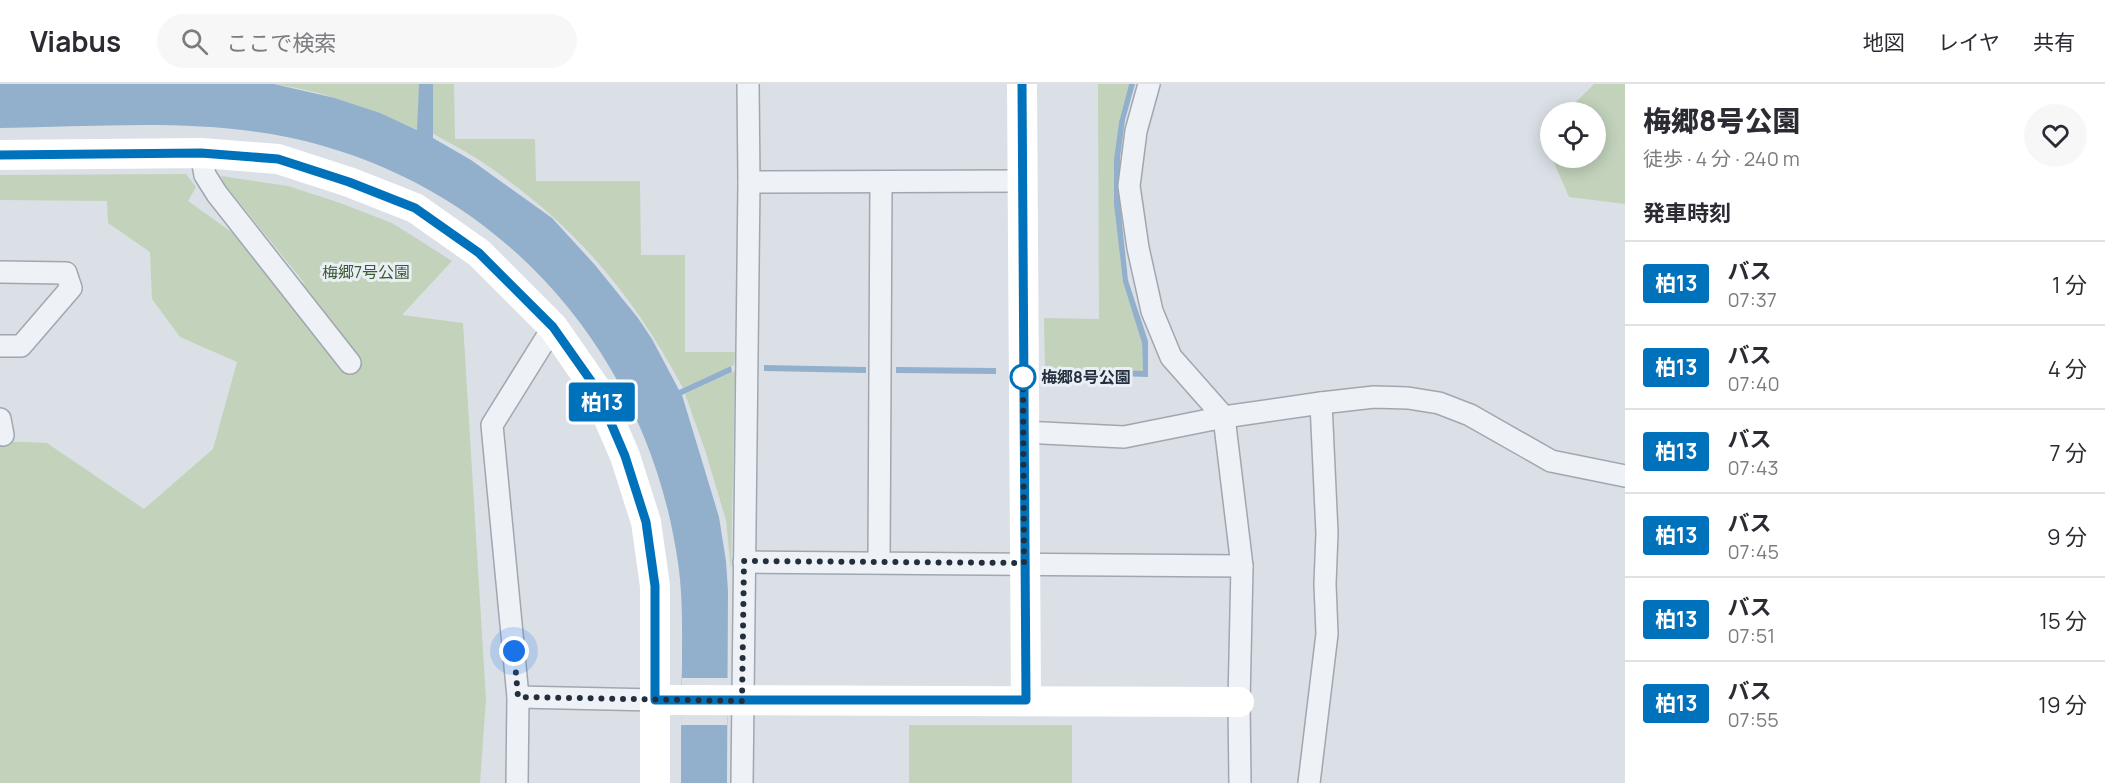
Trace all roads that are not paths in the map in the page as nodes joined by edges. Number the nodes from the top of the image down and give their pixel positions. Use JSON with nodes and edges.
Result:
{"nodes":[{"id":1,"x":748,"y":84,"type":"edge"},
{"id":2,"x":1022,"y":84,"type":"edge"},
{"id":3,"x":1149,"y":84,"type":"edge"},
{"id":4,"x":201,"y":153,"type":"junction"},
{"id":5,"x":0,"y":155,"type":"edge"},
{"id":6,"x":1022,"y":181,"type":"junction"},
{"id":7,"x":749,"y":182,"type":"junction"},
{"id":8,"x":881,"y":183,"type":"junction"},
{"id":9,"x":0,"y":272,"type":"edge"},
{"id":10,"x":553,"y":327,"type":"junction"},
{"id":11,"x":0,"y":346,"type":"edge"},
{"id":12,"x":350,"y":363,"type":"dead end"},
{"id":13,"x":1320,"y":404,"type":"junction"},
{"id":14,"x":1224,"y":417,"type":"junction"},
{"id":15,"x":1023,"y":432,"type":"junction"},
{"id":16,"x":1625,"y":476,"type":"edge"},
{"id":17,"x":744,"y":561,"type":"junction"},
{"id":18,"x":879,"y":562,"type":"junction"},
{"id":19,"x":1024,"y":563,"type":"junction"},
{"id":20,"x":1242,"y":566,"type":"junction"},
{"id":21,"x":518,"y":697,"type":"junction"},
{"id":22,"x":666,"y":700,"type":"junction"},
{"id":23,"x":735,"y":700,"type":"junction"},
{"id":24,"x":1026,"y":700,"type":"junction"},
{"id":25,"x":1239,"y":702,"type":"junction"},
{"id":26,"x":517,"y":783,"type":"edge"},
{"id":27,"x":655,"y":783,"type":"edge"},
{"id":28,"x":742,"y":783,"type":"edge"},
{"id":29,"x":1240,"y":783,"type":"edge"},
{"id":30,"x":1309,"y":783,"type":"edge"}],
"edges":[{"from":1,"to":7,"type":"street"},
{"from":2,"to":6,"type":"street"},
{"from":3,"to":14,"type":"street"},
{"from":4,"to":5,"type":"street"},
{"from":4,"to":10,"type":"street"},
{"from":4,"to":12,"type":"street"},
{"from":6,"to":8,"type":"street"},
{"from":6,"to":15,"type":"street"},
{"from":7,"to":8,"type":"street"},
{"from":7,"to":17,"type":"street"},
{"from":8,"to":18,"type":"street"},
{"from":9,"to":11,"type":"street"},
{"from":10,"to":21,"type":"street"},
{"from":10,"to":22,"type":"street"},
{"from":13,"to":14,"type":"street"},
{"from":13,"to":16,"type":"street"},
{"from":13,"to":30,"type":"street"},
{"from":14,"to":15,"type":"street"},
{"from":14,"to":20,"type":"street"},
{"from":15,"to":19,"type":"street"},
{"from":17,"to":18,"type":"street"},
{"from":17,"to":23,"type":"street"},
{"from":18,"to":19,"type":"street"},
{"from":19,"to":20,"type":"street"},
{"from":19,"to":24,"type":"street"},
{"from":20,"to":25,"type":"street"},
{"from":21,"to":22,"type":"street"},
{"from":21,"to":26,"type":"street"},
{"from":22,"to":23,"type":"street"},
{"from":22,"to":27,"type":"street"},
{"from":23,"to":24,"type":"street"},
{"from":23,"to":28,"type":"street"},
{"from":24,"to":25,"type":"street"},
{"from":25,"to":29,"type":"street"}]}
